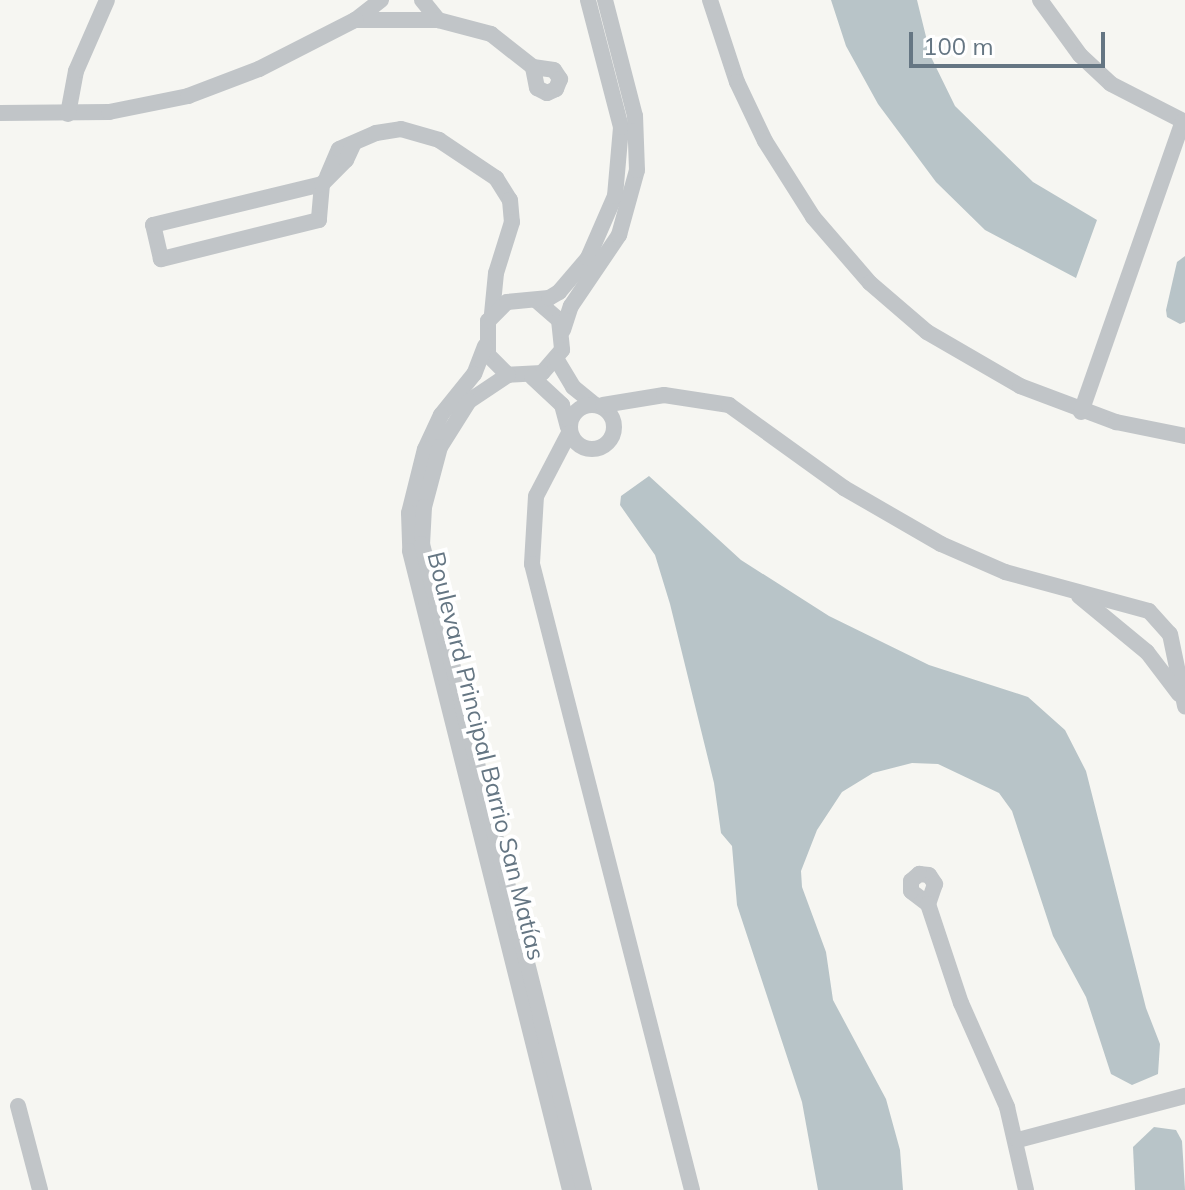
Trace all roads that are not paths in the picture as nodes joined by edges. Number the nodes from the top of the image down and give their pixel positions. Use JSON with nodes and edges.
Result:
{"nodes":[{"id":1,"x":107,"y":0,"type":"edge"},
{"id":2,"x":381,"y":0,"type":"edge"},
{"id":3,"x":422,"y":0,"type":"edge"},
{"id":4,"x":588,"y":0,"type":"edge"},
{"id":5,"x":605,"y":0,"type":"edge"},
{"id":6,"x":710,"y":0,"type":"edge"},
{"id":7,"x":1040,"y":0,"type":"edge"},
{"id":8,"x":355,"y":20,"type":"junction"},
{"id":9,"x":438,"y":20,"type":"junction"},
{"id":10,"x":533,"y":67,"type":"dead end"},
{"id":11,"x":0,"y":113,"type":"edge"},
{"id":12,"x":68,"y":114,"type":"junction"},
{"id":13,"x":1184,"y":121,"type":"edge"},
{"id":14,"x":324,"y":181,"type":"junction"},
{"id":15,"x":497,"y":291,"type":"junction"},
{"id":16,"x":515,"y":299,"type":"junction"},
{"id":17,"x":537,"y":301,"type":"junction"},
{"id":18,"x":492,"y":314,"type":"junction"},
{"id":19,"x":563,"y":330,"type":"junction"},
{"id":20,"x":485,"y":346,"type":"junction"},
{"id":21,"x":557,"y":360,"type":"junction"},
{"id":22,"x":508,"y":375,"type":"junction"},
{"id":23,"x":532,"y":377,"type":"junction"},
{"id":24,"x":633,"y":400,"type":"junction"},
{"id":25,"x":599,"y":405,"type":"junction"},
{"id":26,"x":1081,"y":412,"type":"junction"},
{"id":27,"x":568,"y":430,"type":"junction"},
{"id":28,"x":614,"y":430,"type":"junction"},
{"id":29,"x":1185,"y":436,"type":"edge"},
{"id":30,"x":586,"y":449,"type":"junction"},
{"id":31,"x":559,"y":455,"type":"junction"},
{"id":32,"x":1075,"y":593,"type":"junction"},
{"id":33,"x":1170,"y":634,"type":"junction"},
{"id":34,"x":1147,"y":652,"type":"junction"},
{"id":35,"x":1184,"y":703,"type":"edge"},
{"id":36,"x":928,"y":904,"type":"dead end"},
{"id":37,"x":1185,"y":1096,"type":"edge"},
{"id":38,"x":18,"y":1106,"type":"dead end"},
{"id":39,"x":1018,"y":1140,"type":"junction"},
{"id":40,"x":40,"y":1190,"type":"edge"},
{"id":41,"x":570,"y":1190,"type":"edge"},
{"id":42,"x":584,"y":1190,"type":"edge"},
{"id":43,"x":692,"y":1190,"type":"edge"},
{"id":44,"x":1026,"y":1190,"type":"edge"}],
"edges":[{"from":1,"to":12,"type":"street"},
{"from":2,"to":8,"type":"street"},
{"from":3,"to":9,"type":"street"},
{"from":4,"to":17,"type":"street"},
{"from":5,"to":19,"type":"street"},
{"from":6,"to":26,"type":"street"},
{"from":7,"to":13,"type":"street"},
{"from":8,"to":9,"type":"street"},
{"from":8,"to":12,"type":"street"},
{"from":9,"to":10,"type":"street"},
{"from":11,"to":12,"type":"street"},
{"from":13,"to":26,"type":"street"},
{"from":14,"to":14,"type":"street"},
{"from":14,"to":15,"type":"street"},
{"from":15,"to":16,"type":"street"},
{"from":15,"to":18,"type":"street"},
{"from":16,"to":17,"type":"street"},
{"from":16,"to":18,"type":"street"},
{"from":17,"to":19,"type":"street"},
{"from":18,"to":20,"type":"street"},
{"from":19,"to":21,"type":"street"},
{"from":20,"to":22,"type":"street"},
{"from":20,"to":41,"type":"street","name":"Boulevard Principal Barrio San Matías"},
{"from":21,"to":23,"type":"street"},
{"from":21,"to":25,"type":"street"},
{"from":22,"to":23,"type":"street"},
{"from":22,"to":42,"type":"street","name":"Boulevard Principal Barrio San Matías"},
{"from":23,"to":27,"type":"street"},
{"from":24,"to":25,"type":"street"},
{"from":24,"to":28,"type":"street"},
{"from":24,"to":32,"type":"street"},
{"from":25,"to":27,"type":"street"},
{"from":25,"to":28,"type":"street"},
{"from":26,"to":29,"type":"street"},
{"from":27,"to":30,"type":"street"},
{"from":27,"to":31,"type":"street"},
{"from":28,"to":30,"type":"street"},
{"from":30,"to":31,"type":"street"},
{"from":31,"to":43,"type":"street"},
{"from":32,"to":33,"type":"street"},
{"from":32,"to":34,"type":"street"},
{"from":33,"to":34,"type":"street"},
{"from":33,"to":35,"type":"street"},
{"from":34,"to":35,"type":"street"},
{"from":36,"to":39,"type":"street"},
{"from":37,"to":39,"type":"street"},
{"from":38,"to":40,"type":"street"},
{"from":39,"to":44,"type":"street"}]}
